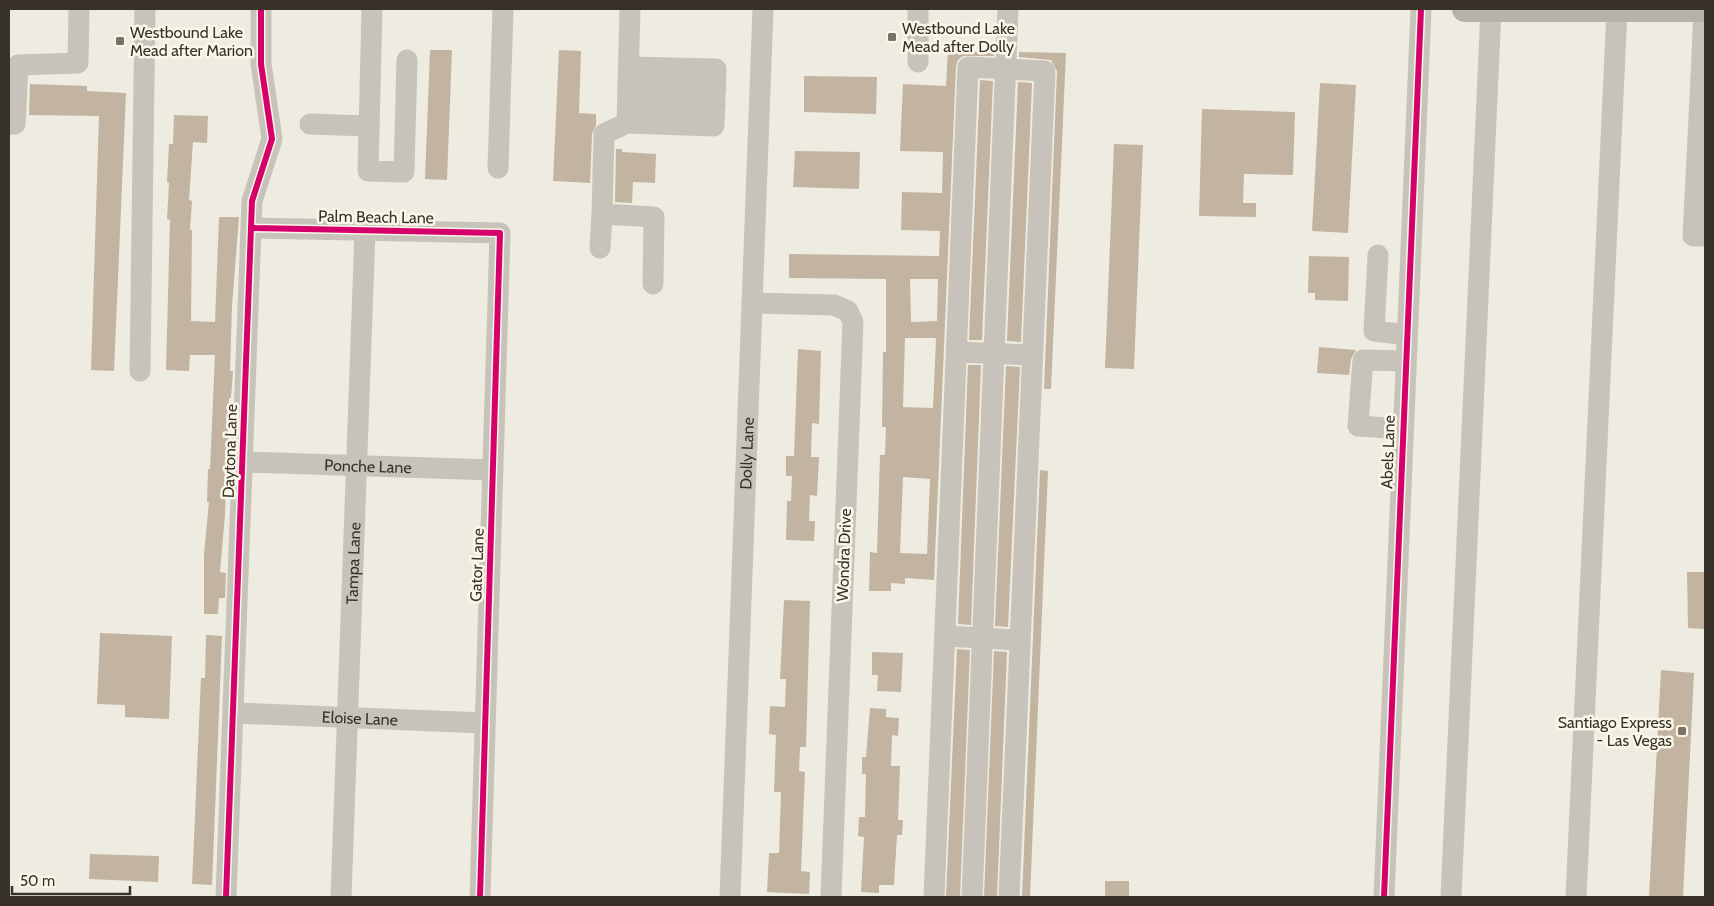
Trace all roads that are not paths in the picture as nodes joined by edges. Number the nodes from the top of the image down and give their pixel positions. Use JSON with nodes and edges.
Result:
{"nodes":[{"id":1,"x":79,"y":9,"type":"edge"},
{"id":2,"x":145,"y":9,"type":"edge"},
{"id":3,"x":261,"y":9,"type":"edge"},
{"id":4,"x":372,"y":9,"type":"edge"},
{"id":5,"x":503,"y":9,"type":"edge"},
{"id":6,"x":630,"y":9,"type":"edge"},
{"id":7,"x":763,"y":9,"type":"edge"},
{"id":8,"x":918,"y":9,"type":"edge"},
{"id":9,"x":1008,"y":9,"type":"edge"},
{"id":10,"x":1421,"y":9,"type":"edge"},
{"id":11,"x":1465,"y":9,"type":"edge"},
{"id":12,"x":1491,"y":9,"type":"edge"},
{"id":13,"x":1690,"y":9,"type":"edge"},
{"id":14,"x":1617,"y":10,"type":"edge"},
{"id":15,"x":1705,"y":10,"type":"edge"},
{"id":16,"x":407,"y":60,"type":"dead end"},
{"id":17,"x":918,"y":62,"type":"dead end"},
{"id":18,"x":1005,"y":69,"type":"junction"},
{"id":19,"x":1703,"y":78,"type":"edge"},
{"id":20,"x":628,"y":94,"type":"junction"},
{"id":21,"x":9,"y":124,"type":"edge"},
{"id":22,"x":310,"y":124,"type":"dead end"},
{"id":23,"x":368,"y":126,"type":"junction"},
{"id":24,"x":498,"y":168,"type":"dead end"},
{"id":25,"x":602,"y":214,"type":"junction"},
{"id":26,"x":252,"y":228,"type":"junction"},
{"id":27,"x":365,"y":231,"type":"junction"},
{"id":28,"x":500,"y":233,"type":"joint"},
{"id":29,"x":1705,"y":236,"type":"edge"},
{"id":30,"x":600,"y":248,"type":"dead end"},
{"id":31,"x":1378,"y":255,"type":"dead end"},
{"id":32,"x":653,"y":284,"type":"dead end"},
{"id":33,"x":752,"y":303,"type":"junction"},
{"id":34,"x":1407,"y":336,"type":"junction"},
{"id":35,"x":957,"y":352,"type":"junction"},
{"id":36,"x":994,"y":354,"type":"junction"},
{"id":37,"x":1032,"y":355,"type":"junction"},
{"id":38,"x":1406,"y":361,"type":"junction"},
{"id":39,"x":140,"y":371,"type":"dead end"},
{"id":40,"x":1403,"y":429,"type":"junction"},
{"id":41,"x":243,"y":462,"type":"junction"},
{"id":42,"x":357,"y":466,"type":"junction"},
{"id":43,"x":493,"y":470,"type":"junction"},
{"id":44,"x":945,"y":636,"type":"junction"},
{"id":45,"x":983,"y":638,"type":"junction"},
{"id":46,"x":1020,"y":640,"type":"junction"},
{"id":47,"x":234,"y":713,"type":"junction"},
{"id":48,"x":348,"y":718,"type":"junction"},
{"id":49,"x":485,"y":724,"type":"junction"},
{"id":50,"x":226,"y":897,"type":"edge"},
{"id":51,"x":341,"y":897,"type":"edge"},
{"id":52,"x":480,"y":897,"type":"edge"},
{"id":53,"x":730,"y":897,"type":"edge"},
{"id":54,"x":831,"y":897,"type":"edge"},
{"id":55,"x":934,"y":897,"type":"edge"},
{"id":56,"x":972,"y":897,"type":"edge"},
{"id":57,"x":1009,"y":897,"type":"edge"},
{"id":58,"x":1384,"y":897,"type":"edge"},
{"id":59,"x":1452,"y":897,"type":"edge"},
{"id":60,"x":1576,"y":897,"type":"edge"}],
"edges":[{"from":1,"to":21,"type":"street"},
{"from":2,"to":39,"type":"street"},
{"from":3,"to":26,"type":"street","name":"Daytona Lane"},
{"from":4,"to":23,"type":"street"},
{"from":5,"to":24,"type":"street"},
{"from":6,"to":20,"type":"street"},
{"from":7,"to":33,"type":"street","name":"Dolly Lane"},
{"from":8,"to":17,"type":"street"},
{"from":9,"to":18,"type":"street"},
{"from":10,"to":34,"type":"street","name":"Abels Lane"},
{"from":11,"to":12,"type":"main road"},
{"from":12,"to":14,"type":"main road"},
{"from":12,"to":59,"type":"street"},
{"from":13,"to":14,"type":"main road"},
{"from":13,"to":15,"type":"main road"},
{"from":14,"to":60,"type":"street"},
{"from":15,"to":19,"type":"street"},
{"from":16,"to":23,"type":"street"},
{"from":18,"to":35,"type":"street"},
{"from":18,"to":36,"type":"street"},
{"from":18,"to":37,"type":"street"},
{"from":19,"to":29,"type":"street"},
{"from":20,"to":20,"type":"street"},
{"from":20,"to":25,"type":"street"},
{"from":22,"to":23,"type":"street"},
{"from":25,"to":30,"type":"street"},
{"from":25,"to":32,"type":"street"},
{"from":26,"to":27,"type":"street","name":"Palm Beach Lane"},
{"from":26,"to":41,"type":"street","name":"Daytona Lane"},
{"from":27,"to":28,"type":"street","name":"Palm Beach Lane"},
{"from":27,"to":42,"type":"street","name":"Tampa Lane"},
{"from":28,"to":43,"type":"street","name":"Gator Lane"},
{"from":31,"to":34,"type":"street"},
{"from":33,"to":53,"type":"street","name":"Dolly Lane"},
{"from":33,"to":54,"type":"street","name":"Wondra Drive"},
{"from":34,"to":38,"type":"street","name":"Abels Lane"},
{"from":35,"to":36,"type":"street"},
{"from":35,"to":44,"type":"street"},
{"from":36,"to":37,"type":"street"},
{"from":36,"to":45,"type":"street"},
{"from":37,"to":46,"type":"street"},
{"from":38,"to":40,"type":"street","name":"Abels Lane"},
{"from":38,"to":40,"type":"street"},
{"from":40,"to":58,"type":"street","name":"Abels Lane"},
{"from":41,"to":42,"type":"street","name":"Ponche Lane"},
{"from":41,"to":47,"type":"street","name":"Daytona Lane"},
{"from":42,"to":43,"type":"street","name":"Ponche Lane"},
{"from":42,"to":48,"type":"street","name":"Tampa Lane"},
{"from":43,"to":49,"type":"street","name":"Gator Lane"},
{"from":44,"to":45,"type":"street"},
{"from":44,"to":55,"type":"street"},
{"from":45,"to":46,"type":"street"},
{"from":45,"to":56,"type":"street"},
{"from":46,"to":57,"type":"street"},
{"from":47,"to":48,"type":"street","name":"Eloise Lane"},
{"from":47,"to":50,"type":"street","name":"Daytona Lane"},
{"from":48,"to":49,"type":"street","name":"Eloise Lane"},
{"from":48,"to":51,"type":"street","name":"Tampa Lane"},
{"from":49,"to":52,"type":"street","name":"Gator Lane"}]}
